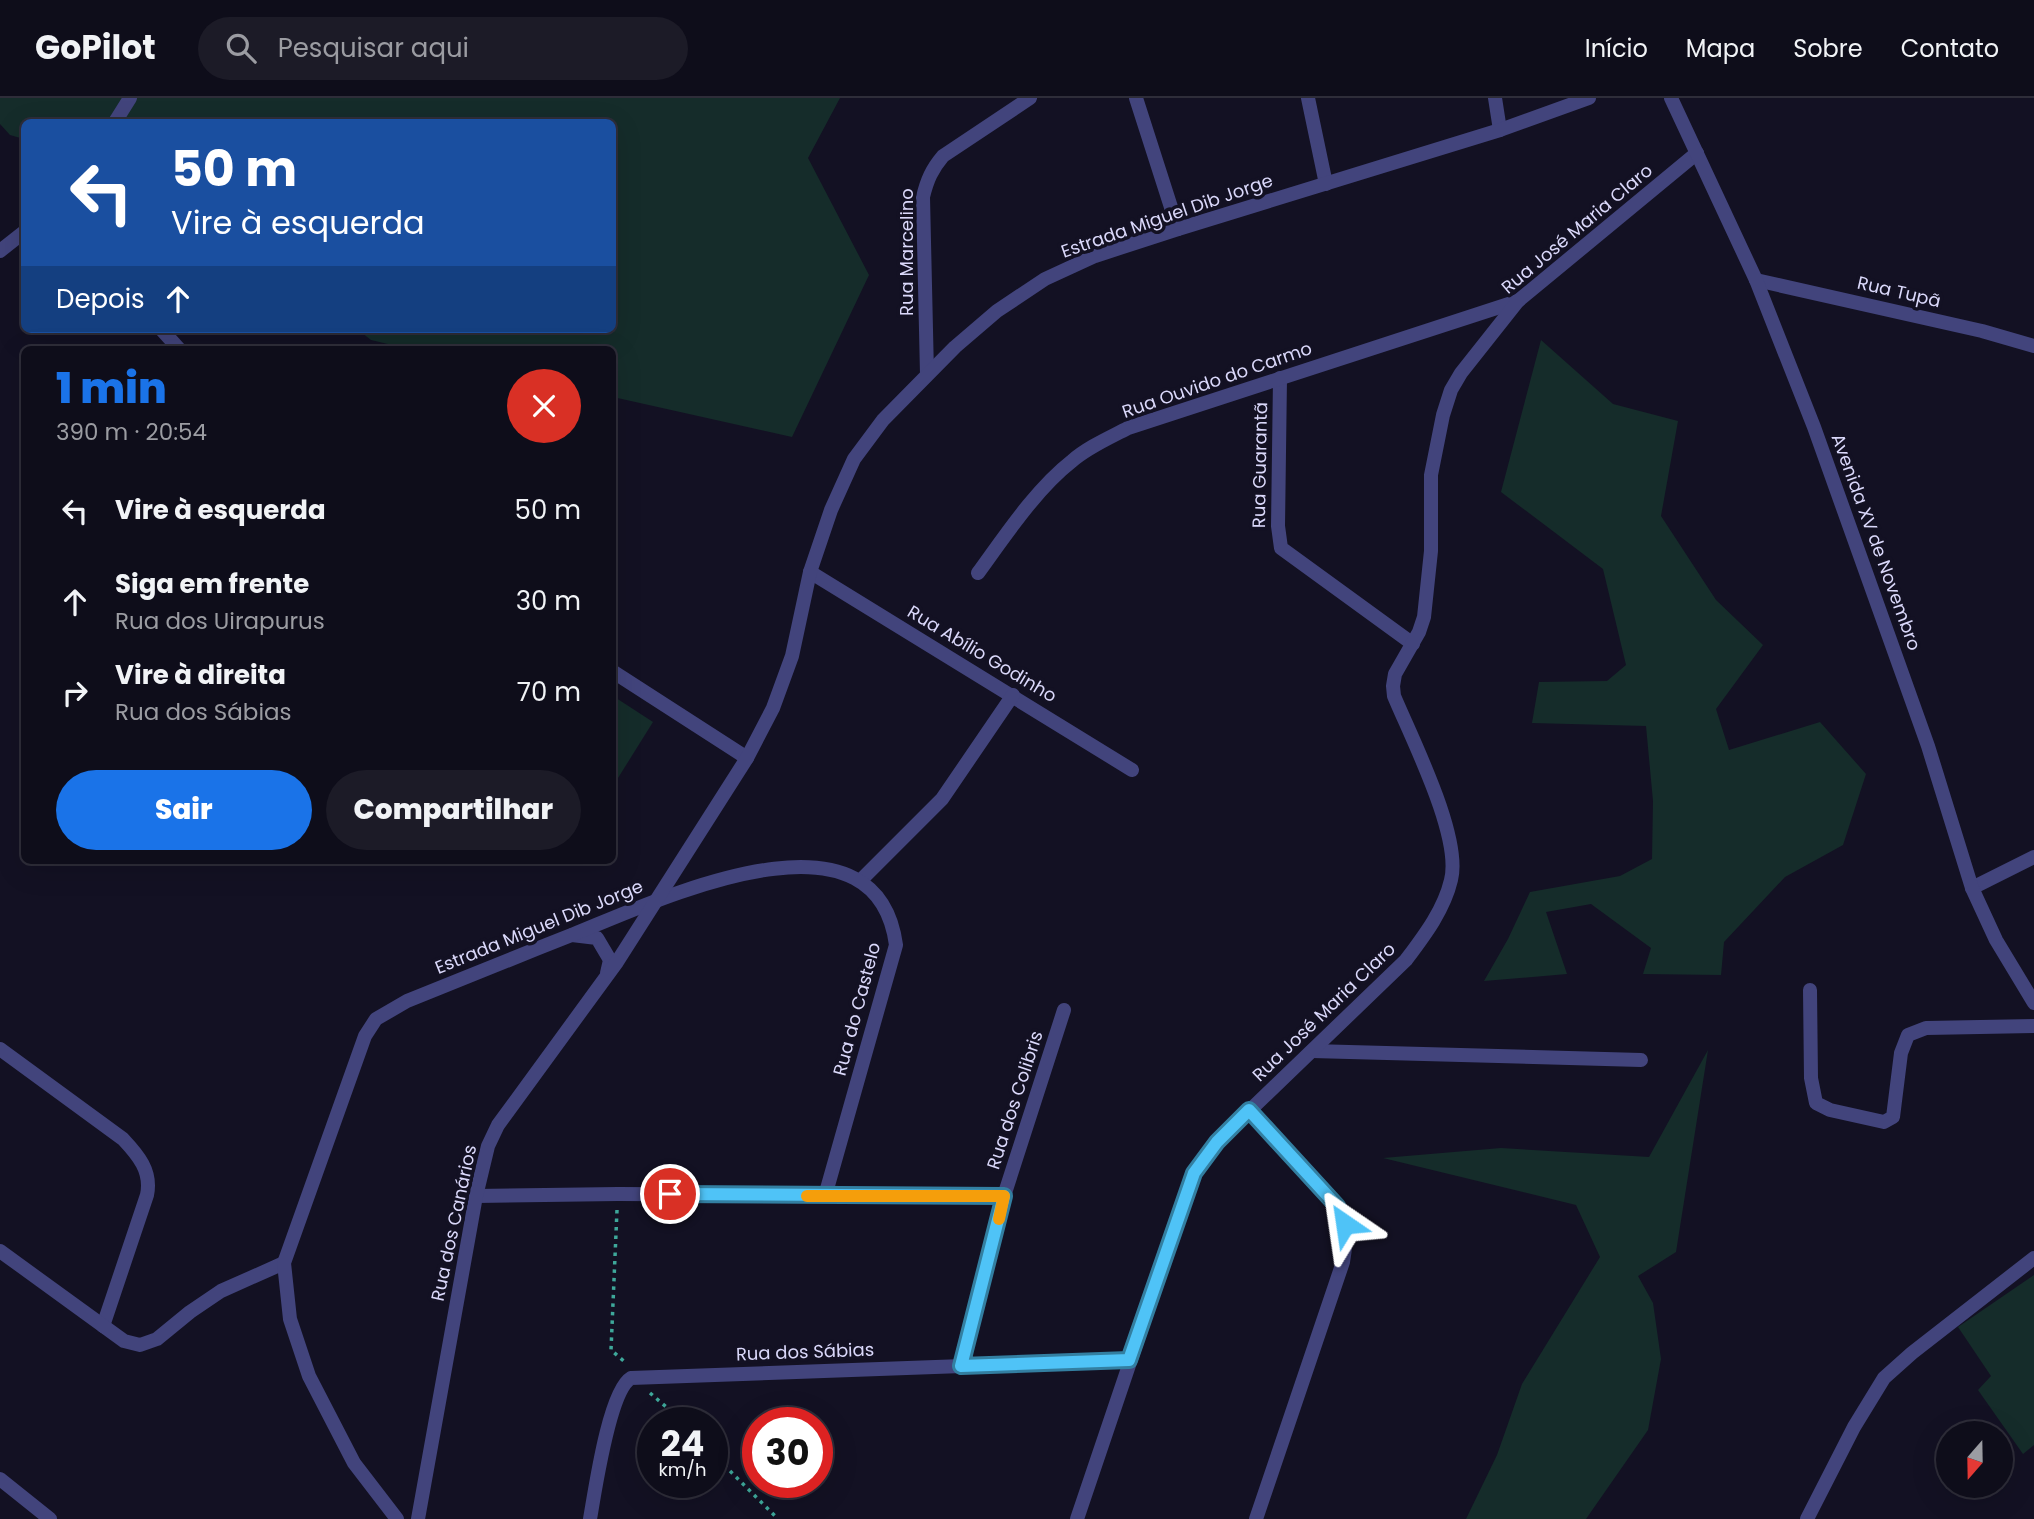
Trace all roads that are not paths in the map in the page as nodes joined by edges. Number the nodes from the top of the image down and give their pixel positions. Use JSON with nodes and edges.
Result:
{"nodes":[{"id":1,"x":130,"y":98,"type":"edge"},
{"id":2,"x":1030,"y":98,"type":"edge"},
{"id":3,"x":1136,"y":98,"type":"edge"},
{"id":4,"x":1308,"y":98,"type":"edge"},
{"id":5,"x":1494,"y":98,"type":"edge"},
{"id":6,"x":1589,"y":98,"type":"edge"},
{"id":7,"x":1671,"y":98,"type":"edge"},
{"id":8,"x":117,"y":119,"type":"edge"},
{"id":9,"x":1500,"y":130,"type":"junction"},
{"id":10,"x":1697,"y":153,"type":"junction"},
{"id":11,"x":1326,"y":184,"type":"junction"},
{"id":12,"x":1178,"y":229,"type":"junction"},
{"id":13,"x":21,"y":234,"type":"edge"},
{"id":14,"x":0,"y":251,"type":"edge"},
{"id":15,"x":1756,"y":280,"type":"junction"},
{"id":16,"x":1518,"y":301,"type":"junction"},
{"id":17,"x":165,"y":333,"type":"edge"},
{"id":18,"x":176,"y":346,"type":"edge"},
{"id":19,"x":2034,"y":346,"type":"edge"},
{"id":20,"x":927,"y":374,"type":"junction"},
{"id":21,"x":1280,"y":378,"type":"junction"},
{"id":22,"x":810,"y":572,"type":"junction"},
{"id":23,"x":978,"y":573,"type":"dead end"},
{"id":24,"x":1413,"y":644,"type":"junction"},
{"id":25,"x":616,"y":674,"type":"edge"},
{"id":26,"x":1013,"y":695,"type":"junction"},
{"id":27,"x":747,"y":758,"type":"junction"},
{"id":28,"x":1132,"y":770,"type":"dead end"},
{"id":29,"x":2034,"y":857,"type":"edge"},
{"id":30,"x":861,"y":880,"type":"junction"},
{"id":31,"x":1972,"y":888,"type":"junction"},
{"id":32,"x":658,"y":900,"type":"junction"},
{"id":33,"x":572,"y":935,"type":"junction"},
{"id":34,"x":606,"y":978,"type":"junction"},
{"id":35,"x":1810,"y":990,"type":"dead end"},
{"id":36,"x":2034,"y":1003,"type":"edge"},
{"id":37,"x":1064,"y":1010,"type":"dead end"},
{"id":38,"x":2034,"y":1026,"type":"edge"},
{"id":39,"x":0,"y":1049,"type":"edge"},
{"id":40,"x":1312,"y":1051,"type":"junction"},
{"id":41,"x":1641,"y":1060,"type":"dead end"},
{"id":42,"x":1249,"y":1110,"type":"junction"},
{"id":43,"x":476,"y":1196,"type":"junction"},
{"id":44,"x":825,"y":1196,"type":"junction"},
{"id":45,"x":1004,"y":1196,"type":"junction"},
{"id":46,"x":0,"y":1251,"type":"edge"},
{"id":47,"x":2034,"y":1258,"type":"edge"},
{"id":48,"x":284,"y":1263,"type":"junction"},
{"id":49,"x":103,"y":1326,"type":"junction"},
{"id":50,"x":1129,"y":1360,"type":"junction"},
{"id":51,"x":961,"y":1366,"type":"junction"},
{"id":52,"x":0,"y":1479,"type":"edge"},
{"id":53,"x":50,"y":1519,"type":"edge"},
{"id":54,"x":397,"y":1519,"type":"edge"},
{"id":55,"x":418,"y":1519,"type":"edge"},
{"id":56,"x":590,"y":1519,"type":"edge"},
{"id":57,"x":1077,"y":1519,"type":"edge"},
{"id":58,"x":1256,"y":1519,"type":"edge"},
{"id":59,"x":1807,"y":1519,"type":"edge"}],
"edges":[{"from":1,"to":8,"type":"street"},
{"from":2,"to":20,"type":"street","name":"Rua Marcelino"},
{"from":3,"to":12,"type":"street"},
{"from":4,"to":11,"type":"street"},
{"from":5,"to":9,"type":"street"},
{"from":6,"to":9,"type":"street","name":"Estrada Miguel Dib Jorge"},
{"from":7,"to":10,"type":"street","name":"Avenida XV de Novembro"},
{"from":9,"to":11,"type":"street","name":"Estrada Miguel Dib Jorge"},
{"from":10,"to":15,"type":"street","name":"Avenida XV de Novembro"},
{"from":10,"to":16,"type":"street","name":"Rua José Maria Claro"},
{"from":11,"to":12,"type":"street","name":"Estrada Miguel Dib Jorge"},
{"from":12,"to":20,"type":"street","name":"Estrada Miguel Dib Jorge"},
{"from":13,"to":14,"type":"street"},
{"from":15,"to":19,"type":"street","name":"Rua Tupã"},
{"from":15,"to":31,"type":"street","name":"Avenida XV de Novembro"},
{"from":16,"to":21,"type":"street","name":"Rua Ouvido do Carmo"},
{"from":16,"to":24,"type":"street","name":"Rua José Maria Claro"},
{"from":17,"to":18,"type":"street"},
{"from":20,"to":22,"type":"street","name":"Estrada Miguel Dib Jorge"},
{"from":21,"to":23,"type":"street","name":"Rua Ouvido do Carmo"},
{"from":21,"to":24,"type":"street","name":"Rua Guarantã"},
{"from":22,"to":26,"type":"street","name":"Rua Abílio Godinho"},
{"from":22,"to":27,"type":"street","name":"Estrada Miguel Dib Jorge"},
{"from":24,"to":40,"type":"street","name":"Rua José Maria Claro"},
{"from":25,"to":27,"type":"street"},
{"from":26,"to":28,"type":"street","name":"Rua Abílio Godinho"},
{"from":26,"to":30,"type":"street"},
{"from":27,"to":32,"type":"street","name":"Estrada Miguel Dib Jorge"},
{"from":29,"to":31,"type":"street"},
{"from":30,"to":32,"type":"street"},
{"from":30,"to":44,"type":"street","name":"Rua do Castelo"},
{"from":31,"to":36,"type":"street","name":"Avenida XV de Novembro"},
{"from":32,"to":33,"type":"street","name":"Estrada Miguel Dib Jorge"},
{"from":32,"to":34,"type":"street","name":"Rua dos Canários"},
{"from":33,"to":34,"type":"street"},
{"from":33,"to":48,"type":"street","name":"Estrada Miguel Dib Jorge"},
{"from":34,"to":43,"type":"street","name":"Rua dos Canários"},
{"from":35,"to":38,"type":"street"},
{"from":37,"to":45,"type":"street","name":"Rua dos Colibris"},
{"from":39,"to":49,"type":"street"},
{"from":40,"to":41,"type":"street"},
{"from":40,"to":42,"type":"street","name":"Rua José Maria Claro"},
{"from":42,"to":50,"type":"street","name":"Rua José Maria Claro"},
{"from":42,"to":58,"type":"street"},
{"from":43,"to":44,"type":"street"},
{"from":43,"to":55,"type":"street","name":"Rua dos Canários"},
{"from":44,"to":45,"type":"street"},
{"from":45,"to":51,"type":"street","name":"Rua dos Colibris"},
{"from":46,"to":49,"type":"street"},
{"from":47,"to":59,"type":"street"},
{"from":48,"to":49,"type":"street"},
{"from":48,"to":54,"type":"street","name":"Estrada Miguel Dib Jorge"},
{"from":50,"to":51,"type":"street","name":"Rua dos Sábias"},
{"from":50,"to":57,"type":"street","name":"Rua José Maria Claro"},
{"from":51,"to":56,"type":"street","name":"Rua dos Sábias"},
{"from":52,"to":53,"type":"street"}]}
